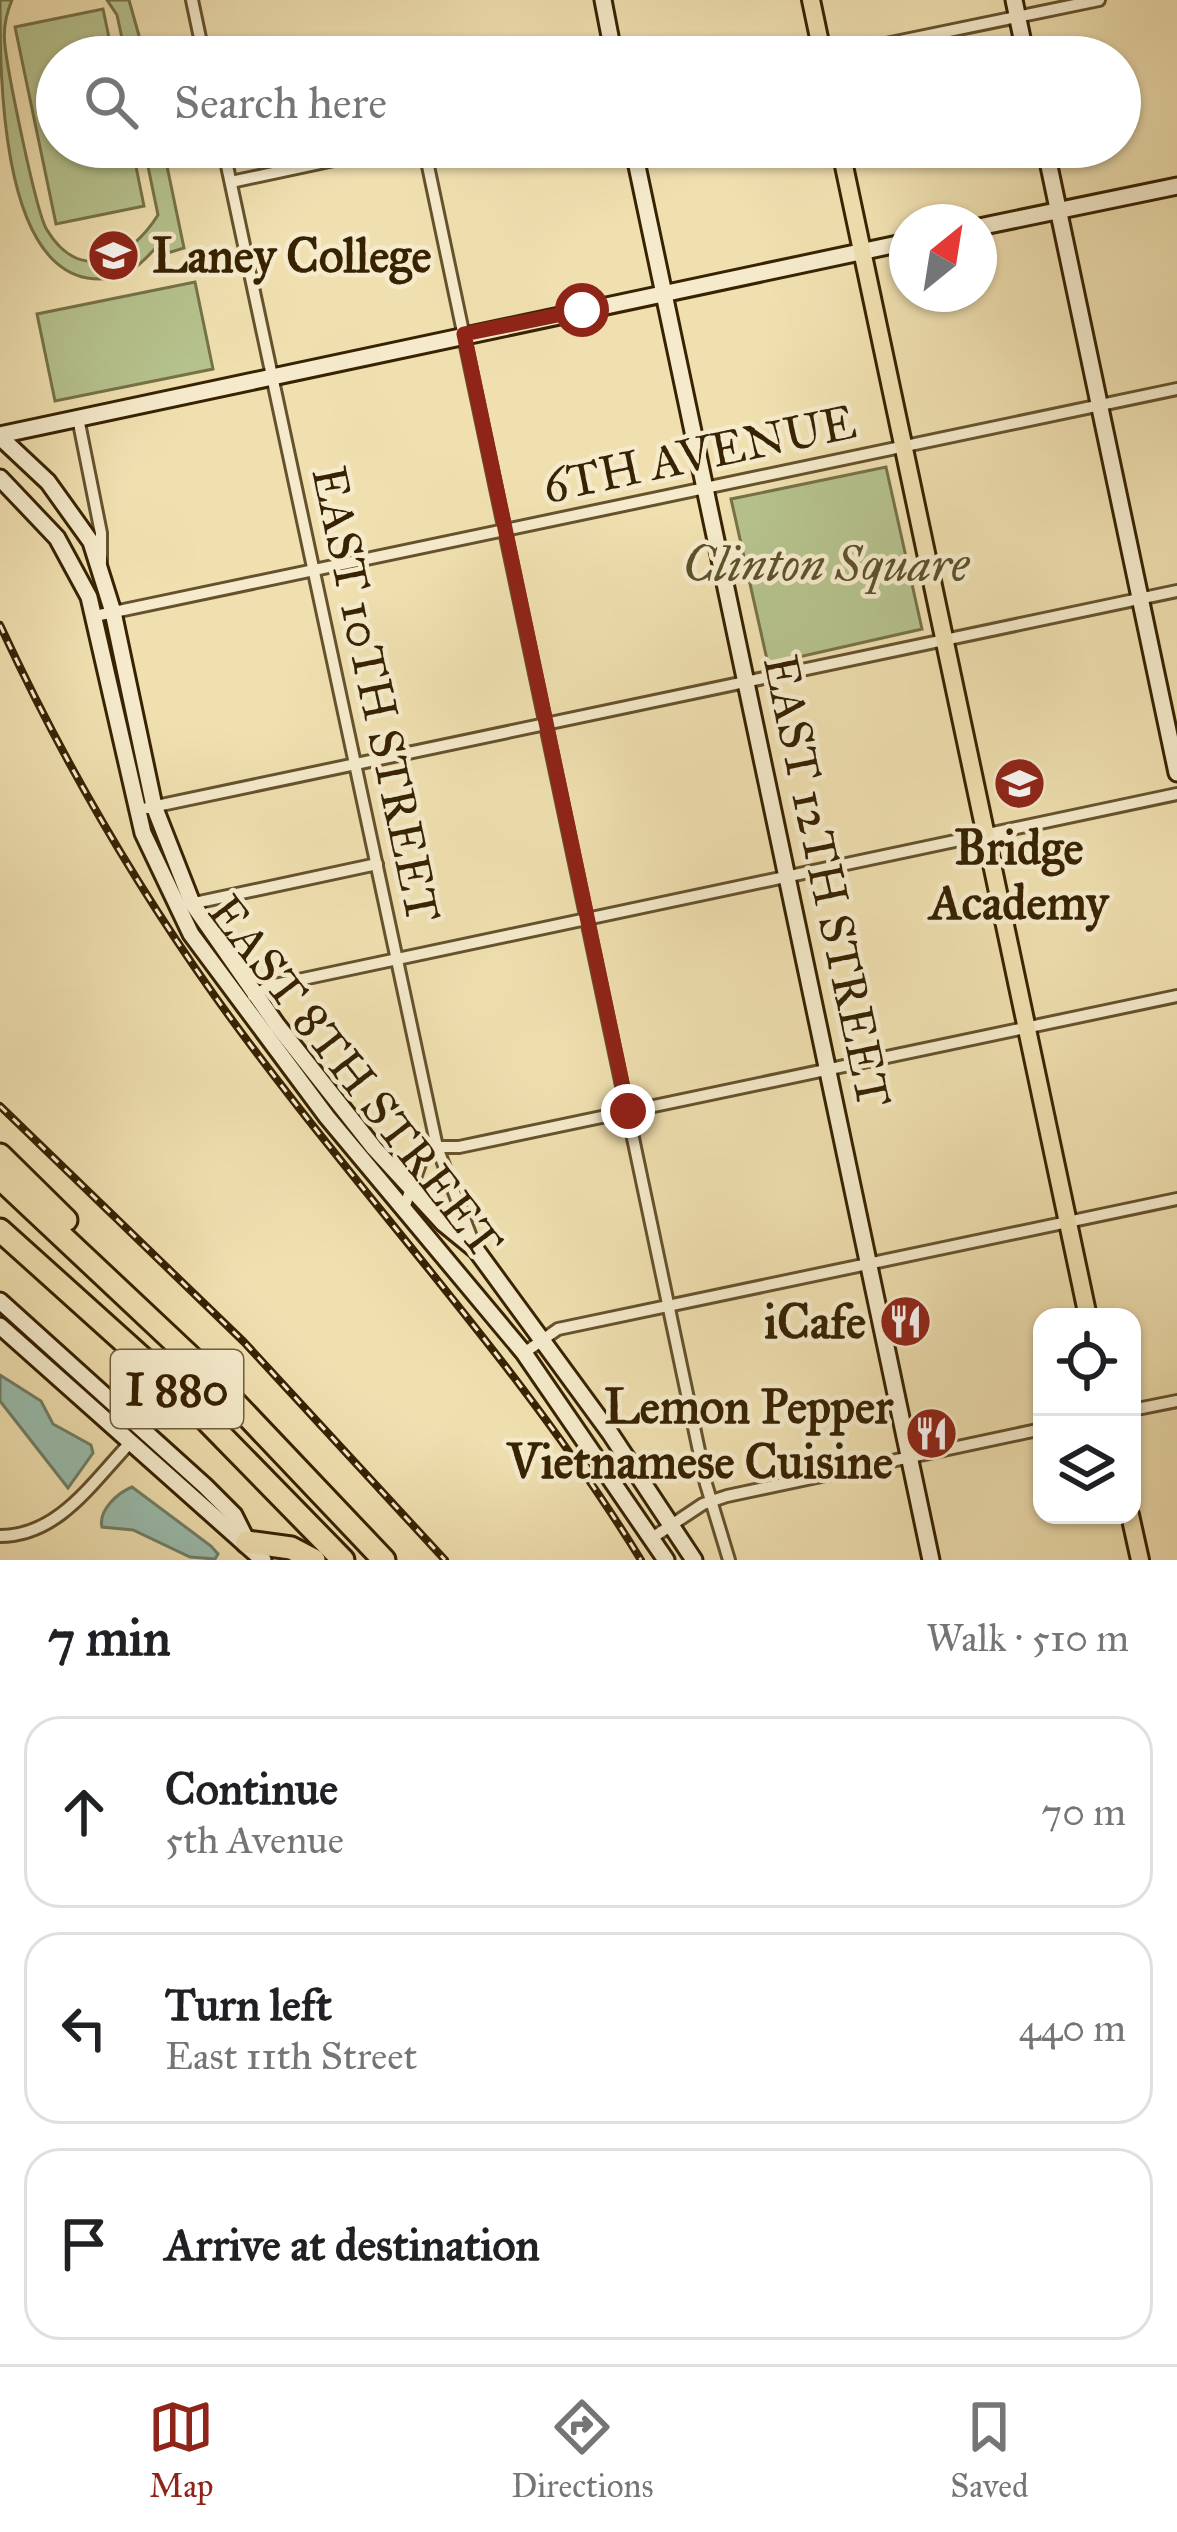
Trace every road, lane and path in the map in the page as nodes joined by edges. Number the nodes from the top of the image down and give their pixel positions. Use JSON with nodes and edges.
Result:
{"nodes":[{"id":1,"x":192,"y":0,"type":"edge"},
{"id":2,"x":603,"y":0,"type":"edge"},
{"id":3,"x":811,"y":0,"type":"edge"},
{"id":4,"x":1099,"y":0,"type":"edge"},
{"id":5,"x":1016,"y":9,"type":"edge"},
{"id":6,"x":200,"y":36,"type":"edge"},
{"id":7,"x":610,"y":36,"type":"edge"},
{"id":8,"x":819,"y":36,"type":"edge"},
{"id":9,"x":907,"y":36,"type":"edge"},
{"id":10,"x":228,"y":168,"type":"edge"},
{"id":11,"x":297,"y":168,"type":"edge"},
{"id":12,"x":428,"y":168,"type":"edge"},
{"id":13,"x":637,"y":168,"type":"edge"},
{"id":14,"x":844,"y":168,"type":"edge"},
{"id":15,"x":1049,"y":168,"type":"edge"},
{"id":16,"x":231,"y":182,"type":"junction"},
{"id":17,"x":1177,"y":186,"type":"edge"},
{"id":18,"x":1058,"y":212,"type":"junction"},
{"id":19,"x":997,"y":224,"type":"edge"},
{"id":20,"x":889,"y":246,"type":"edge"},
{"id":21,"x":862,"y":251,"type":"junction"},
{"id":22,"x":664,"y":293,"type":"junction"},
{"id":23,"x":464,"y":334,"type":"junction"},
{"id":24,"x":272,"y":377,"type":"junction"},
{"id":25,"x":1177,"y":389,"type":"edge"},
{"id":26,"x":1099,"y":405,"type":"junction"},
{"id":27,"x":78,"y":418,"type":"junction"},
{"id":28,"x":0,"y":436,"type":"edge"},
{"id":29,"x":905,"y":446,"type":"junction"},
{"id":30,"x":0,"y":478,"type":"edge"},
{"id":31,"x":706,"y":487,"type":"junction"},
{"id":32,"x":505,"y":530,"type":"junction"},
{"id":33,"x":100,"y":565,"type":"junction"},
{"id":34,"x":315,"y":570,"type":"junction"},
{"id":35,"x":1177,"y":591,"type":"edge"},
{"id":36,"x":1140,"y":599,"type":"junction"},
{"id":37,"x":113,"y":612,"type":"junction"},
{"id":38,"x":95,"y":616,"type":"junction"},
{"id":39,"x":946,"y":638,"type":"junction"},
{"id":40,"x":746,"y":680,"type":"junction"},
{"id":41,"x":546,"y":724,"type":"junction"},
{"id":42,"x":356,"y":764,"type":"junction"},
{"id":43,"x":1177,"y":773,"type":"edge"},
{"id":44,"x":1177,"y":794,"type":"edge"},
{"id":45,"x":146,"y":808,"type":"junction"},
{"id":46,"x":984,"y":833,"type":"junction"},
{"id":47,"x":377,"y":863,"type":"junction"},
{"id":48,"x":788,"y":875,"type":"junction"},
{"id":49,"x":184,"y":907,"type":"junction"},
{"id":50,"x":587,"y":919,"type":"junction"},
{"id":51,"x":397,"y":959,"type":"junction"},
{"id":52,"x":1177,"y":996,"type":"edge"},
{"id":53,"x":248,"y":1000,"type":"junction"},
{"id":54,"x":1028,"y":1026,"type":"junction"},
{"id":55,"x":828,"y":1068,"type":"junction"},
{"id":56,"x":628,"y":1111,"type":"junction"},
{"id":57,"x":437,"y":1147,"type":"junction"},
{"id":58,"x":0,"y":1154,"type":"edge"},
{"id":59,"x":0,"y":1178,"type":"edge"},
{"id":60,"x":408,"y":1186,"type":"junction"},
{"id":61,"x":1177,"y":1199,"type":"edge"},
{"id":62,"x":404,"y":1211,"type":"junction"},
{"id":63,"x":1068,"y":1221,"type":"junction"},
{"id":64,"x":0,"y":1230,"type":"edge"},
{"id":65,"x":476,"y":1250,"type":"junction"},
{"id":66,"x":868,"y":1263,"type":"junction"},
{"id":67,"x":0,"y":1300,"type":"edge"},
{"id":68,"x":669,"y":1304,"type":"junction"},
{"id":69,"x":1086,"y":1308,"type":"edge"},
{"id":70,"x":0,"y":1326,"type":"edge"},
{"id":71,"x":543,"y":1340,"type":"junction"},
{"id":72,"x":524,"y":1353,"type":"junction"},
{"id":73,"x":200,"y":1366,"type":"junction"},
{"id":74,"x":1177,"y":1401,"type":"edge"},
{"id":75,"x":1141,"y":1408,"type":"edge"},
{"id":76,"x":1033,"y":1431,"type":"edge"},
{"id":77,"x":129,"y":1444,"type":"junction"},
{"id":78,"x":910,"y":1457,"type":"junction"},
{"id":79,"x":713,"y":1501,"type":"junction"},
{"id":80,"x":1132,"y":1524,"type":"edge"},
{"id":81,"x":672,"y":1525,"type":"junction"},
{"id":82,"x":0,"y":1536,"type":"edge"},
{"id":83,"x":652,"y":1538,"type":"junction"},
{"id":84,"x":247,"y":1542,"type":"junction"},
{"id":85,"x":263,"y":1560,"type":"edge"},
{"id":86,"x":314,"y":1560,"type":"edge"},
{"id":87,"x":343,"y":1560,"type":"edge"},
{"id":88,"x":384,"y":1560,"type":"edge"},
{"id":89,"x":666,"y":1560,"type":"edge"},
{"id":90,"x":694,"y":1560,"type":"edge"},
{"id":91,"x":729,"y":1560,"type":"edge"},
{"id":92,"x":931,"y":1560,"type":"edge"},
{"id":93,"x":1139,"y":1560,"type":"edge"}],
"edges":[{"from":1,"to":6,"type":"street"},
{"from":2,"to":7,"type":"main road"},
{"from":3,"to":8,"type":"main road"},
{"from":4,"to":5,"type":"street"},
{"from":5,"to":9,"type":"street"},
{"from":10,"to":16,"type":"street","name":"EAST 10TH STREET"},
{"from":11,"to":16,"type":"street"},
{"from":12,"to":23,"type":"street"},
{"from":13,"to":22,"type":"main road","name":"EAST 12TH STREET"},
{"from":14,"to":21,"type":"main road"},
{"from":15,"to":18,"type":"main road"},
{"from":16,"to":24,"type":"street","name":"EAST 10TH STREET"},
{"from":17,"to":18,"type":"main road"},
{"from":18,"to":19,"type":"main road"},
{"from":18,"to":26,"type":"main road"},
{"from":20,"to":21,"type":"main road"},
{"from":21,"to":22,"type":"main road"},
{"from":21,"to":29,"type":"main road"},
{"from":22,"to":23,"type":"main road"},
{"from":22,"to":31,"type":"main road","name":"EAST 12TH STREET"},
{"from":23,"to":24,"type":"main road"},
{"from":23,"to":32,"type":"street"},
{"from":24,"to":27,"type":"main road"},
{"from":24,"to":34,"type":"street","name":"EAST 10TH STREET"},
{"from":25,"to":26,"type":"street","name":"6TH AVENUE"},
{"from":26,"to":29,"type":"street","name":"6TH AVENUE"},
{"from":26,"to":36,"type":"main road"},
{"from":27,"to":28,"type":"main road"},
{"from":27,"to":33,"type":"street","name":"EAST 8TH STREET"},
{"from":28,"to":33,"type":"main road","name":"EAST 8TH STREET"},
{"from":29,"to":31,"type":"street","name":"6TH AVENUE"},
{"from":29,"to":39,"type":"main road"},
{"from":30,"to":38,"type":"main road","name":"EAST 8TH STREET"},
{"from":31,"to":32,"type":"street","name":"6TH AVENUE"},
{"from":31,"to":40,"type":"main road","name":"EAST 12TH STREET"},
{"from":32,"to":34,"type":"street","name":"6TH AVENUE"},
{"from":32,"to":41,"type":"street"},
{"from":33,"to":37,"type":"main road","name":"EAST 8TH STREET"},
{"from":34,"to":37,"type":"street","name":"6TH AVENUE"},
{"from":34,"to":42,"type":"street","name":"EAST 10TH STREET"},
{"from":35,"to":36,"type":"street"},
{"from":36,"to":39,"type":"street"},
{"from":36,"to":43,"type":"main road"},
{"from":37,"to":38,"type":"street","name":"6TH AVENUE"},
{"from":37,"to":45,"type":"main road","name":"EAST 8TH STREET"},
{"from":38,"to":45,"type":"main road","name":"EAST 8TH STREET"},
{"from":39,"to":40,"type":"street"},
{"from":39,"to":46,"type":"main road"},
{"from":40,"to":41,"type":"street"},
{"from":40,"to":48,"type":"main road","name":"EAST 12TH STREET"},
{"from":41,"to":42,"type":"street"},
{"from":41,"to":50,"type":"street"},
{"from":42,"to":45,"type":"street"},
{"from":42,"to":47,"type":"street","name":"EAST 10TH STREET"},
{"from":44,"to":46,"type":"street"},
{"from":45,"to":49,"type":"main road","name":"EAST 8TH STREET"},
{"from":46,"to":48,"type":"street"},
{"from":46,"to":54,"type":"main road"},
{"from":47,"to":49,"type":"street"},
{"from":47,"to":51,"type":"street","name":"EAST 10TH STREET"},
{"from":48,"to":50,"type":"street"},
{"from":48,"to":55,"type":"main road","name":"EAST 12TH STREET"},
{"from":49,"to":53,"type":"main road","name":"EAST 8TH STREET"},
{"from":50,"to":51,"type":"street"},
{"from":50,"to":56,"type":"street"},
{"from":51,"to":53,"type":"street"},
{"from":51,"to":57,"type":"street","name":"EAST 10TH STREET"},
{"from":52,"to":54,"type":"street"},
{"from":53,"to":60,"type":"main road","name":"EAST 8TH STREET"},
{"from":53,"to":62,"type":"main road","name":"EAST 8TH STREET"},
{"from":54,"to":55,"type":"street"},
{"from":54,"to":63,"type":"main road"},
{"from":55,"to":56,"type":"street"},
{"from":55,"to":66,"type":"main road","name":"EAST 12TH STREET"},
{"from":56,"to":57,"type":"street"},
{"from":56,"to":68,"type":"street"},
{"from":57,"to":60,"type":"street"},
{"from":57,"to":65,"type":"street","name":"EAST 10TH STREET"},
{"from":58,"to":73,"type":"highway"},
{"from":59,"to":73,"type":"highway","number":"I 880"},
{"from":60,"to":62,"type":"street"},
{"from":60,"to":65,"type":"main road","name":"EAST 8TH STREET"},
{"from":61,"to":63,"type":"street"},
{"from":62,"to":72,"type":"main road","name":"EAST 8TH STREET"},
{"from":63,"to":66,"type":"street"},
{"from":63,"to":69,"type":"main road"},
{"from":64,"to":87,"type":"highway","number":"I 880"},
{"from":65,"to":71,"type":"main road","name":"EAST 8TH STREET"},
{"from":66,"to":68,"type":"street"},
{"from":66,"to":78,"type":"main road","name":"EAST 12TH STREET"},
{"from":67,"to":84,"type":"main road"},
{"from":68,"to":71,"type":"street"},
{"from":68,"to":79,"type":"street"},
{"from":70,"to":77,"type":"main road"},
{"from":71,"to":72,"type":"street"},
{"from":71,"to":81,"type":"main road","name":"EAST 8TH STREET"},
{"from":72,"to":83,"type":"main road","name":"EAST 8TH STREET"},
{"from":73,"to":88,"type":"highway","number":"I 880"},
{"from":74,"to":75,"type":"street"},
{"from":76,"to":78,"type":"street"},
{"from":77,"to":82,"type":"street"},
{"from":77,"to":84,"type":"main road"},
{"from":78,"to":79,"type":"street"},
{"from":78,"to":92,"type":"main road","name":"EAST 12TH STREET"},
{"from":79,"to":81,"type":"street"},
{"from":79,"to":91,"type":"street"},
{"from":80,"to":93,"type":"main road"},
{"from":81,"to":83,"type":"street"},
{"from":81,"to":90,"type":"main road","name":"EAST 8TH STREET"},
{"from":83,"to":89,"type":"main road","name":"EAST 8TH STREET"},
{"from":84,"to":85,"type":"main road"},
{"from":84,"to":86,"type":"highway"}]}
